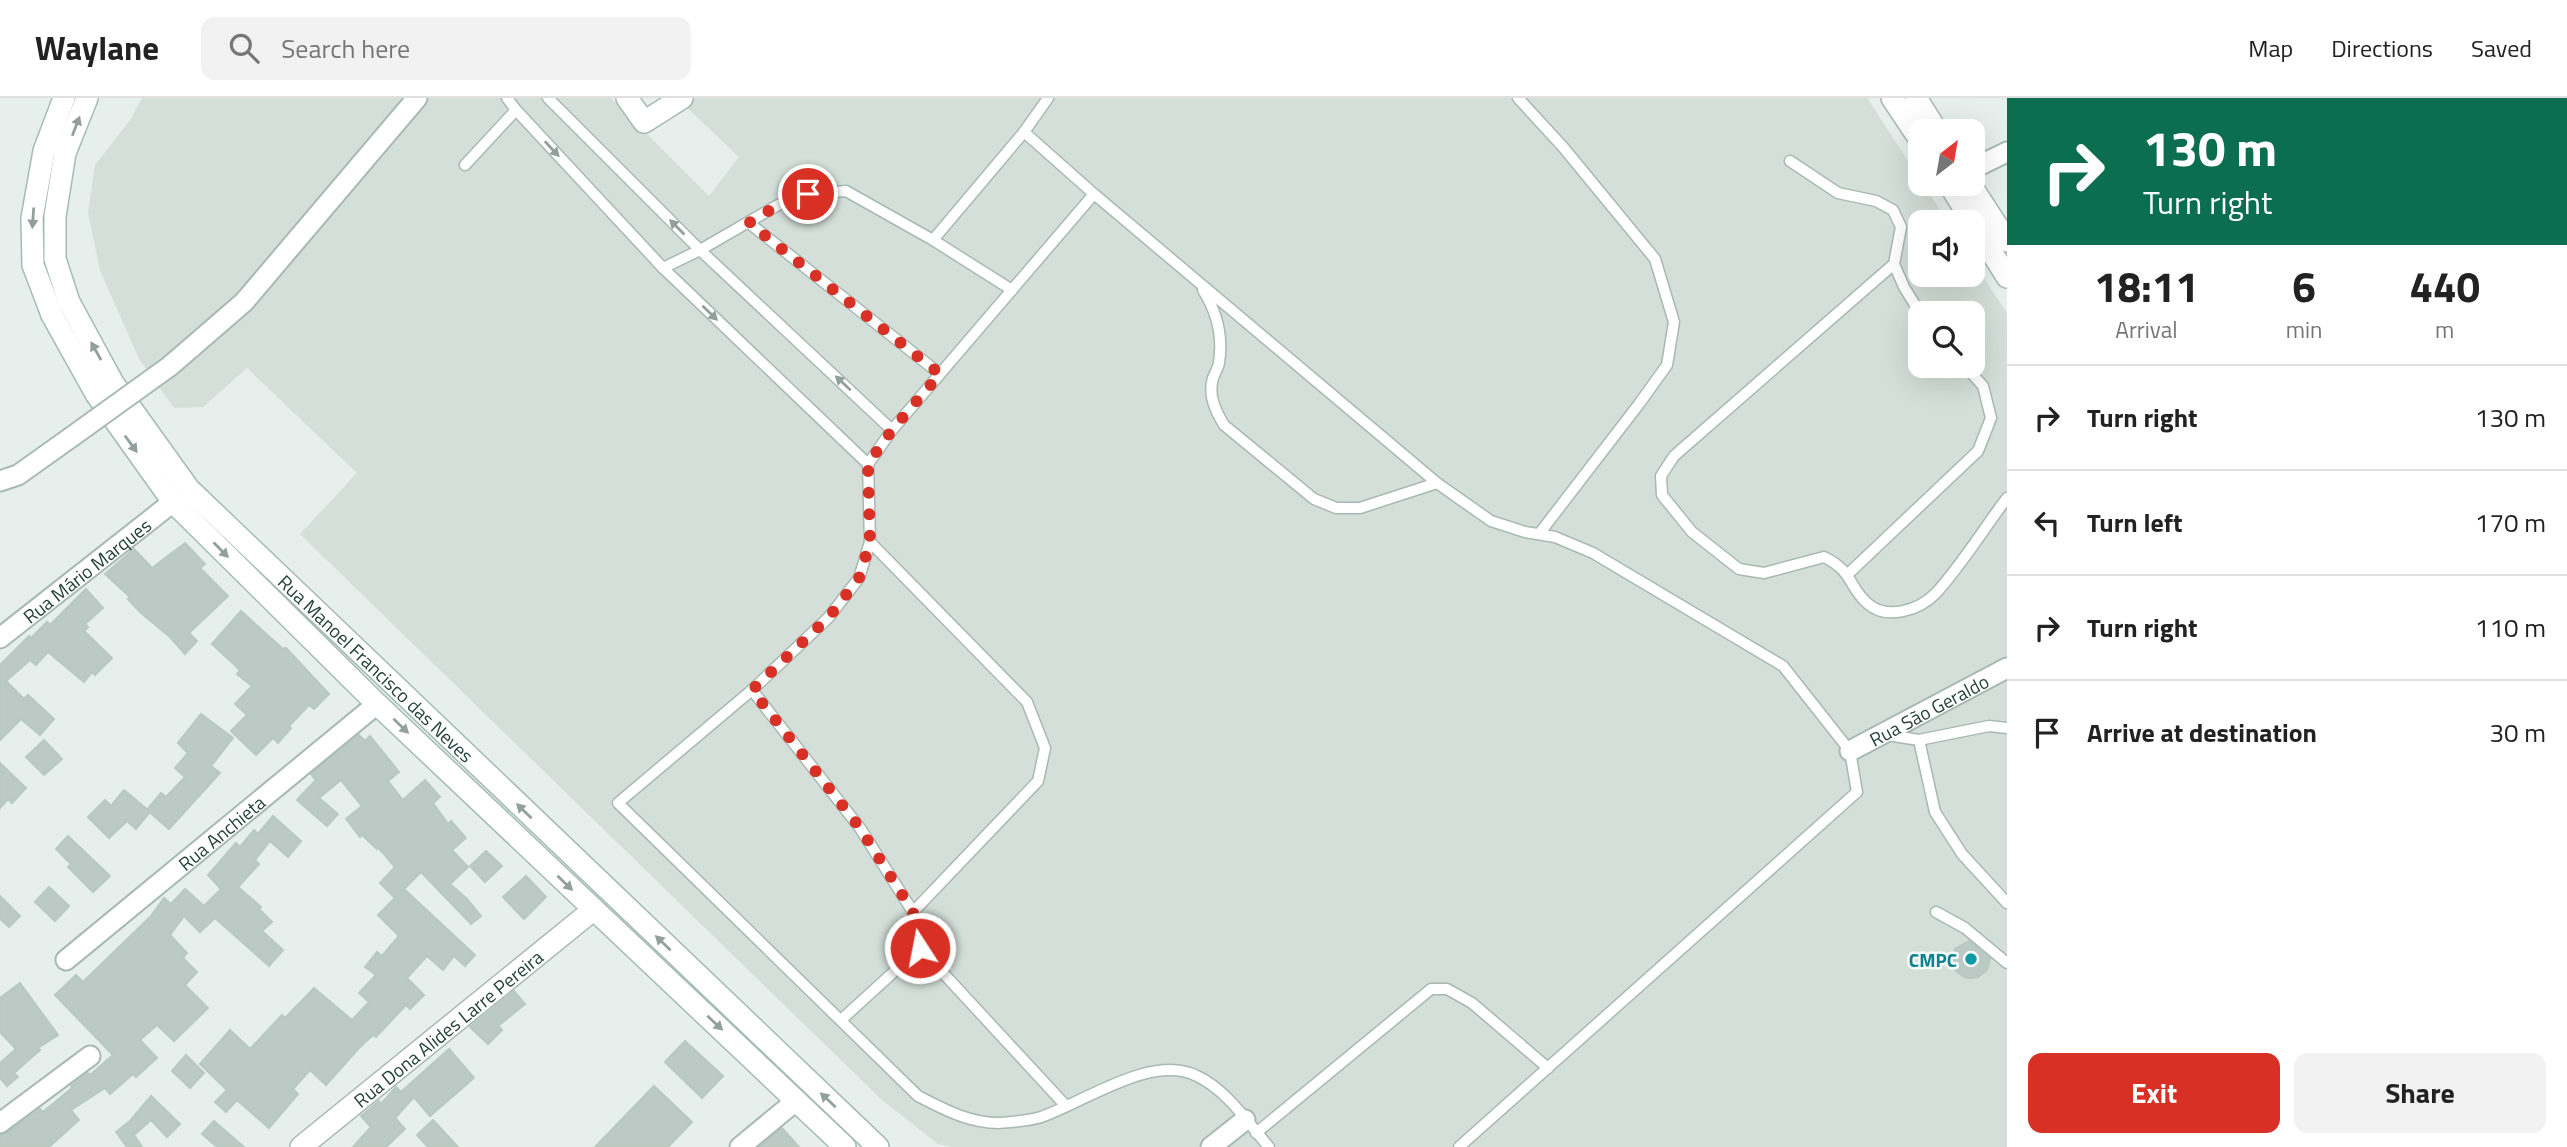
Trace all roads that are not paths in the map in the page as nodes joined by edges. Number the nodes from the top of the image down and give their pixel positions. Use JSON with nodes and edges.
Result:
{"nodes":[{"id":1,"x":64,"y":98,"type":"edge"},
{"id":2,"x":87,"y":98,"type":"edge"},
{"id":3,"x":417,"y":98,"type":"edge"},
{"id":4,"x":508,"y":98,"type":"edge"},
{"id":5,"x":548,"y":98,"type":"edge"},
{"id":6,"x":627,"y":98,"type":"edge"},
{"id":7,"x":682,"y":98,"type":"edge"},
{"id":8,"x":1048,"y":98,"type":"edge"},
{"id":9,"x":1518,"y":98,"type":"edge"},
{"id":10,"x":1892,"y":98,"type":"edge"},
{"id":11,"x":1916,"y":98,"type":"edge"},
{"id":12,"x":516,"y":110,"type":"junction"},
{"id":13,"x":1929,"y":119,"type":"edge"},
{"id":14,"x":1908,"y":122,"type":"edge"},
{"id":15,"x":1024,"y":132,"type":"junction"},
{"id":16,"x":2007,"y":152,"type":"edge"},
{"id":17,"x":1790,"y":161,"type":"dead end"},
{"id":18,"x":1985,"y":163,"type":"edge"},
{"id":19,"x":466,"y":165,"type":"dead end"},
{"id":20,"x":1094,"y":194,"type":"junction"},
{"id":21,"x":1956,"y":196,"type":"edge"},
{"id":22,"x":1978,"y":196,"type":"edge"},
{"id":23,"x":749,"y":223,"type":"junction"},
{"id":24,"x":933,"y":240,"type":"junction"},
{"id":25,"x":2007,"y":241,"type":"edge"},
{"id":26,"x":700,"y":250,"type":"junction"},
{"id":27,"x":1894,"y":264,"type":"junction"},
{"id":28,"x":663,"y":268,"type":"junction"},
{"id":29,"x":2007,"y":277,"type":"edge"},
{"id":30,"x":1196,"y":279,"type":"junction"},
{"id":31,"x":1012,"y":290,"type":"junction"},
{"id":32,"x":1912,"y":301,"type":"edge"},
{"id":33,"x":940,"y":374,"type":"junction"},
{"id":34,"x":1976,"y":378,"type":"edge"},
{"id":35,"x":892,"y":430,"type":"junction"},
{"id":36,"x":868,"y":464,"type":"junction"},
{"id":37,"x":0,"y":481,"type":"edge"},
{"id":38,"x":1437,"y":484,"type":"junction"},
{"id":39,"x":2007,"y":498,"type":"edge"},
{"id":40,"x":173,"y":502,"type":"junction"},
{"id":41,"x":1538,"y":534,"type":"junction"},
{"id":42,"x":870,"y":542,"type":"junction"},
{"id":43,"x":1848,"y":574,"type":"junction"},
{"id":44,"x":0,"y":638,"type":"edge"},
{"id":45,"x":2007,"y":668,"type":"edge"},
{"id":46,"x":752,"y":690,"type":"junction"},
{"id":47,"x":377,"y":704,"type":"junction"},
{"id":48,"x":2007,"y":728,"type":"edge"},
{"id":49,"x":1883,"y":734,"type":"junction"},
{"id":50,"x":1919,"y":740,"type":"junction"},
{"id":51,"x":1850,"y":751,"type":"junction"},
{"id":52,"x":2007,"y":903,"type":"edge"},
{"id":53,"x":593,"y":910,"type":"junction"},
{"id":54,"x":913,"y":912,"type":"junction"},
{"id":55,"x":1936,"y":912,"type":"dead end"},
{"id":56,"x":920,"y":948,"type":"junction"},
{"id":57,"x":66,"y":960,"type":"dead end"},
{"id":58,"x":2007,"y":963,"type":"edge"},
{"id":59,"x":841,"y":1020,"type":"junction"},
{"id":60,"x":90,"y":1056,"type":"dead end"},
{"id":61,"x":1548,"y":1068,"type":"junction"},
{"id":62,"x":797,"y":1100,"type":"junction"},
{"id":63,"x":1066,"y":1106,"type":"junction"},
{"id":64,"x":0,"y":1123,"type":"edge"},
{"id":65,"x":1251,"y":1126,"type":"junction"},
{"id":66,"x":301,"y":1147,"type":"edge"},
{"id":67,"x":740,"y":1147,"type":"edge"},
{"id":68,"x":845,"y":1147,"type":"edge"},
{"id":69,"x":877,"y":1147,"type":"edge"},
{"id":70,"x":1211,"y":1147,"type":"edge"},
{"id":71,"x":1269,"y":1147,"type":"edge"},
{"id":72,"x":1459,"y":1147,"type":"edge"}],
"edges":[{"from":1,"to":40,"type":"main road","name":"Rua Manoel Francisco das Neves","one_way":true},
{"from":69,"to":2,"type":"main road","name":"Rua Manoel Francisco das Neves","one_way":true},
{"from":3,"to":37,"type":"street","bridge":true},
{"from":4,"to":12,"type":"lane"},
{"from":26,"to":5,"type":"lane","one_way":true},
{"from":6,"to":7,"type":"main road"},
{"from":8,"to":15,"type":"lane"},
{"from":9,"to":41,"type":"lane"},
{"from":10,"to":14,"type":"main road"},
{"from":11,"to":13,"type":"main road"},
{"from":12,"to":19,"type":"lane"},
{"from":12,"to":28,"type":"lane","one_way":true},
{"from":15,"to":20,"type":"lane"},
{"from":15,"to":24,"type":"lane"},
{"from":16,"to":18,"type":"street"},
{"from":17,"to":27,"type":"lane"},
{"from":20,"to":30,"type":"lane"},
{"from":20,"to":31,"type":"lane"},
{"from":21,"to":29,"type":"main road"},
{"from":22,"to":25,"type":"main road"},
{"from":23,"to":24,"type":"lane"},
{"from":23,"to":26,"type":"lane"},
{"from":23,"to":33,"type":"lane"},
{"from":24,"to":31,"type":"lane"},
{"from":26,"to":28,"type":"lane"},
{"from":35,"to":26,"type":"lane","one_way":true},
{"from":27,"to":32,"type":"lane"},
{"from":27,"to":43,"type":"lane"},
{"from":28,"to":36,"type":"lane","one_way":true},
{"from":30,"to":38,"type":"lane"},
{"from":30,"to":38,"type":"lane"},
{"from":31,"to":33,"type":"lane"},
{"from":33,"to":35,"type":"lane"},
{"from":34,"to":43,"type":"lane"},
{"from":35,"to":36,"type":"lane"},
{"from":36,"to":42,"type":"lane"},
{"from":38,"to":41,"type":"lane"},
{"from":39,"to":43,"type":"lane"},
{"from":40,"to":44,"type":"street","name":"Rua Mário Marques"},
{"from":40,"to":47,"type":"main road","name":"Rua Manoel Francisco das Neves","one_way":true},
{"from":41,"to":51,"type":"lane"},
{"from":42,"to":46,"type":"lane"},
{"from":42,"to":54,"type":"lane"},
{"from":45,"to":49,"type":"street","name":"Rua São Geraldo"},
{"from":46,"to":54,"type":"lane"},
{"from":46,"to":59,"type":"lane"},
{"from":47,"to":53,"type":"main road","name":"Rua Manoel Francisco das Neves","one_way":true},
{"from":47,"to":57,"type":"street","name":"Rua Anchieta"},
{"from":48,"to":50,"type":"lane"},
{"from":49,"to":50,"type":"lane"},
{"from":49,"to":51,"type":"street","name":"Rua São Geraldo"},
{"from":50,"to":52,"type":"lane"},
{"from":51,"to":61,"type":"lane"},
{"from":53,"to":62,"type":"main road","name":"Rua Manoel Francisco das Neves","one_way":true},
{"from":53,"to":66,"type":"main road","name":"Rua Dona Alides Larre Pereira"},
{"from":54,"to":56,"type":"lane"},
{"from":55,"to":58,"type":"lane"},
{"from":56,"to":59,"type":"lane"},
{"from":56,"to":63,"type":"lane"},
{"from":59,"to":63,"type":"lane"},
{"from":60,"to":64,"type":"street"},
{"from":61,"to":65,"type":"lane"},
{"from":61,"to":72,"type":"lane"},
{"from":62,"to":67,"type":"street"},
{"from":62,"to":68,"type":"main road","name":"Rua Manoel Francisco das Neves"},
{"from":63,"to":65,"type":"lane"},
{"from":65,"to":70,"type":"street"},
{"from":65,"to":71,"type":"lane"}]}
